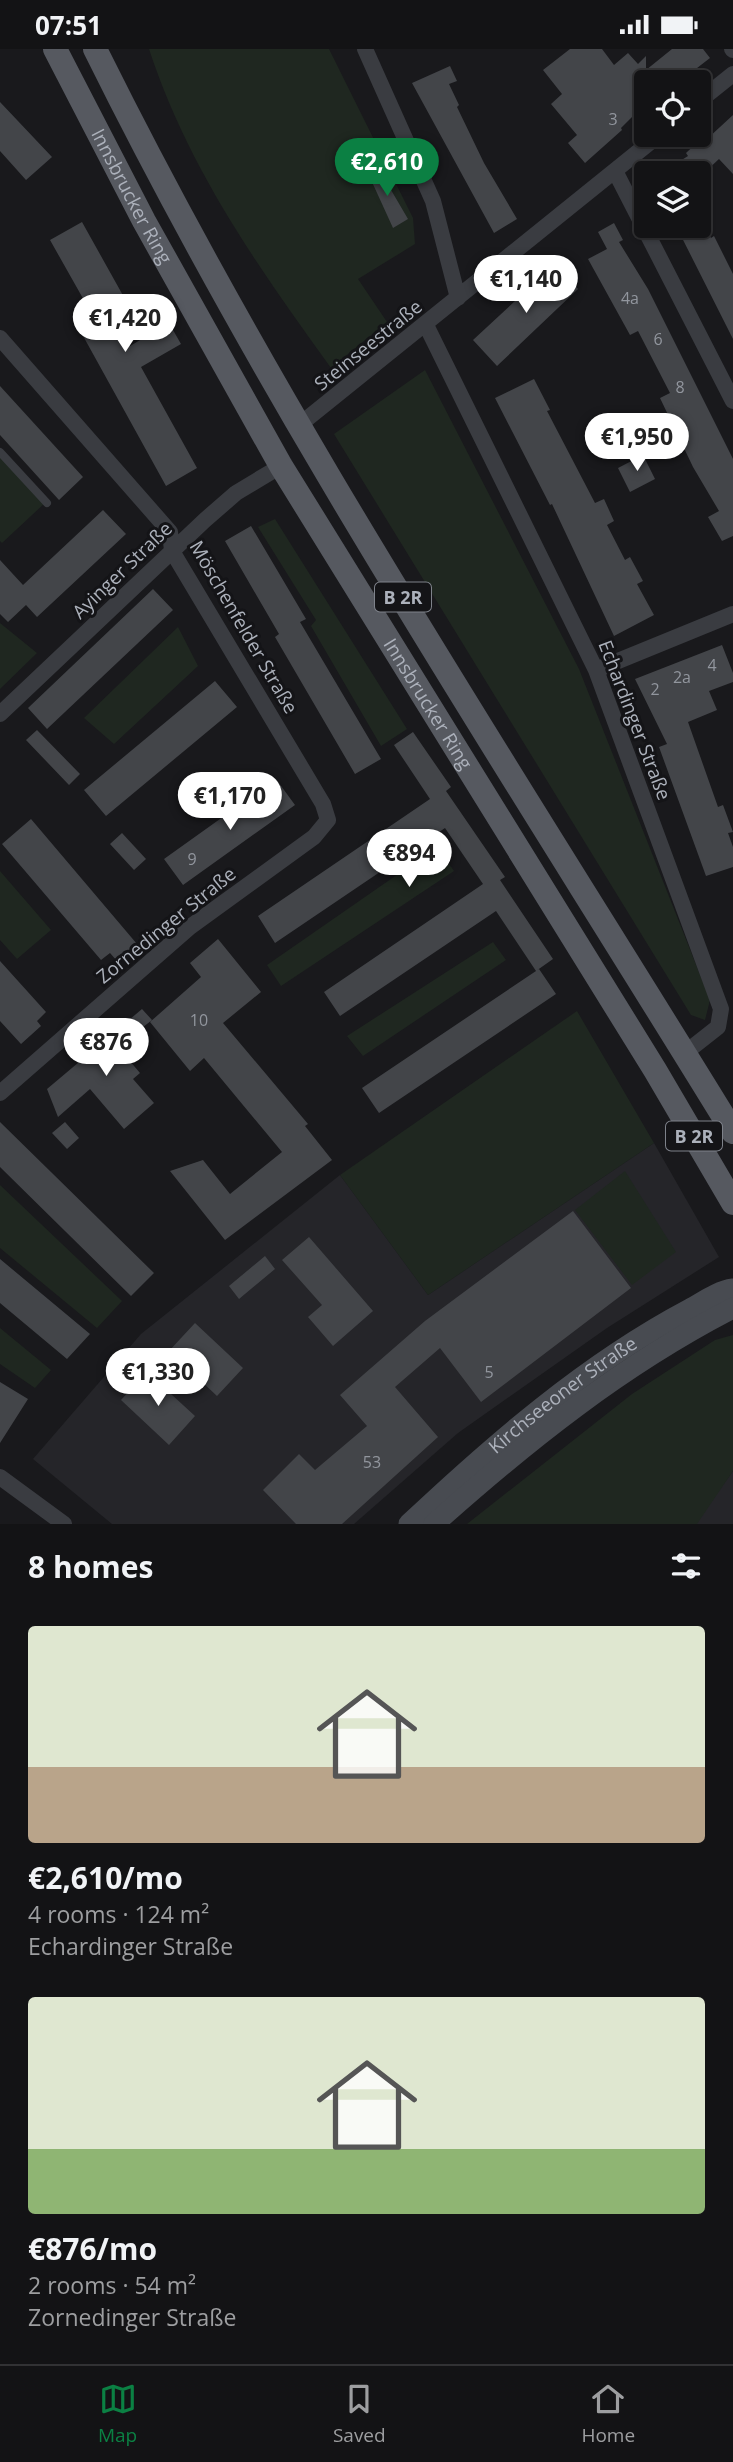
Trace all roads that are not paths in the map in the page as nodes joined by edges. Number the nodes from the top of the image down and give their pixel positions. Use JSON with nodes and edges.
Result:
{"nodes":[{"id":1,"x":55,"y":49,"type":"edge"},
{"id":2,"x":95,"y":49,"type":"edge"},
{"id":3,"x":366,"y":49,"type":"edge"},
{"id":4,"x":733,"y":74,"type":"edge"},
{"id":5,"x":711,"y":92,"type":"edge"},
{"id":6,"x":644,"y":147,"type":"edge"},
{"id":7,"x":615,"y":171,"type":"junction"},
{"id":8,"x":458,"y":298,"type":"junction"},
{"id":9,"x":426,"y":325,"type":"junction"},
{"id":10,"x":0,"y":338,"type":"edge"},
{"id":11,"x":733,"y":401,"type":"edge"},
{"id":12,"x":298,"y":426,"type":"junction"},
{"id":13,"x":0,"y":452,"type":"edge"},
{"id":14,"x":281,"y":466,"type":"junction"},
{"id":15,"x":47,"y":503,"type":"dead end"},
{"id":16,"x":172,"y":551,"type":"junction"},
{"id":17,"x":733,"y":614,"type":"edge"},
{"id":18,"x":596,"y":670,"type":"junction"},
{"id":19,"x":0,"y":714,"type":"edge"},
{"id":20,"x":328,"y":820,"type":"joint"},
{"id":21,"x":685,"y":1053,"type":"junction"},
{"id":22,"x":0,"y":1093,"type":"edge"},
{"id":23,"x":733,"y":1132,"type":"edge"},
{"id":24,"x":733,"y":1203,"type":"edge"},
{"id":25,"x":733,"y":1289,"type":"edge"},
{"id":26,"x":733,"y":1308,"type":"edge"},
{"id":27,"x":0,"y":1477,"type":"edge"},
{"id":28,"x":64,"y":1524,"type":"edge"},
{"id":29,"x":409,"y":1524,"type":"edge"},
{"id":30,"x":434,"y":1524,"type":"edge"}],
"edges":[{"from":1,"to":14,"type":"main road","name":"Innsbrucker Ring","number":"B 2R"},
{"from":2,"to":12,"type":"main road","name":"Innsbrucker Ring","number":"B 2R"},
{"from":3,"to":8,"type":"street"},
{"from":4,"to":5,"type":"street"},
{"from":6,"to":7,"type":"street","name":"Steinseestraße"},
{"from":7,"to":8,"type":"street","name":"Steinseestraße"},
{"from":7,"to":11,"type":"street"},
{"from":8,"to":9,"type":"street","name":"Steinseestraße"},
{"from":9,"to":12,"type":"street","name":"Steinseestraße"},
{"from":9,"to":18,"type":"street","name":"Echardinger Straße"},
{"from":10,"to":16,"type":"street","name":"Möschenfelder Straße"},
{"from":12,"to":21,"type":"main road","name":"Innsbrucker Ring","number":"B 2R"},
{"from":13,"to":15,"type":"lane"},
{"from":14,"to":16,"type":"street","name":"Ayinger Straße"},
{"from":14,"to":24,"type":"main road","name":"Innsbrucker Ring","number":"B 2R"},
{"from":16,"to":19,"type":"street","name":"Ayinger Straße"},
{"from":16,"to":20,"type":"street","name":"Möschenfelder Straße"},
{"from":17,"to":18,"type":"street"},
{"from":18,"to":21,"type":"street","name":"Echardinger Straße"},
{"from":20,"to":22,"type":"street","name":"Zornedinger Straße"},
{"from":21,"to":23,"type":"main road","name":"Innsbrucker Ring","number":"B 2R"},
{"from":25,"to":29,"type":"street","name":"Kirchseeoner Straße"},
{"from":26,"to":30,"type":"street","name":"Kirchseeoner Straße"},
{"from":27,"to":28,"type":"street"}]}
